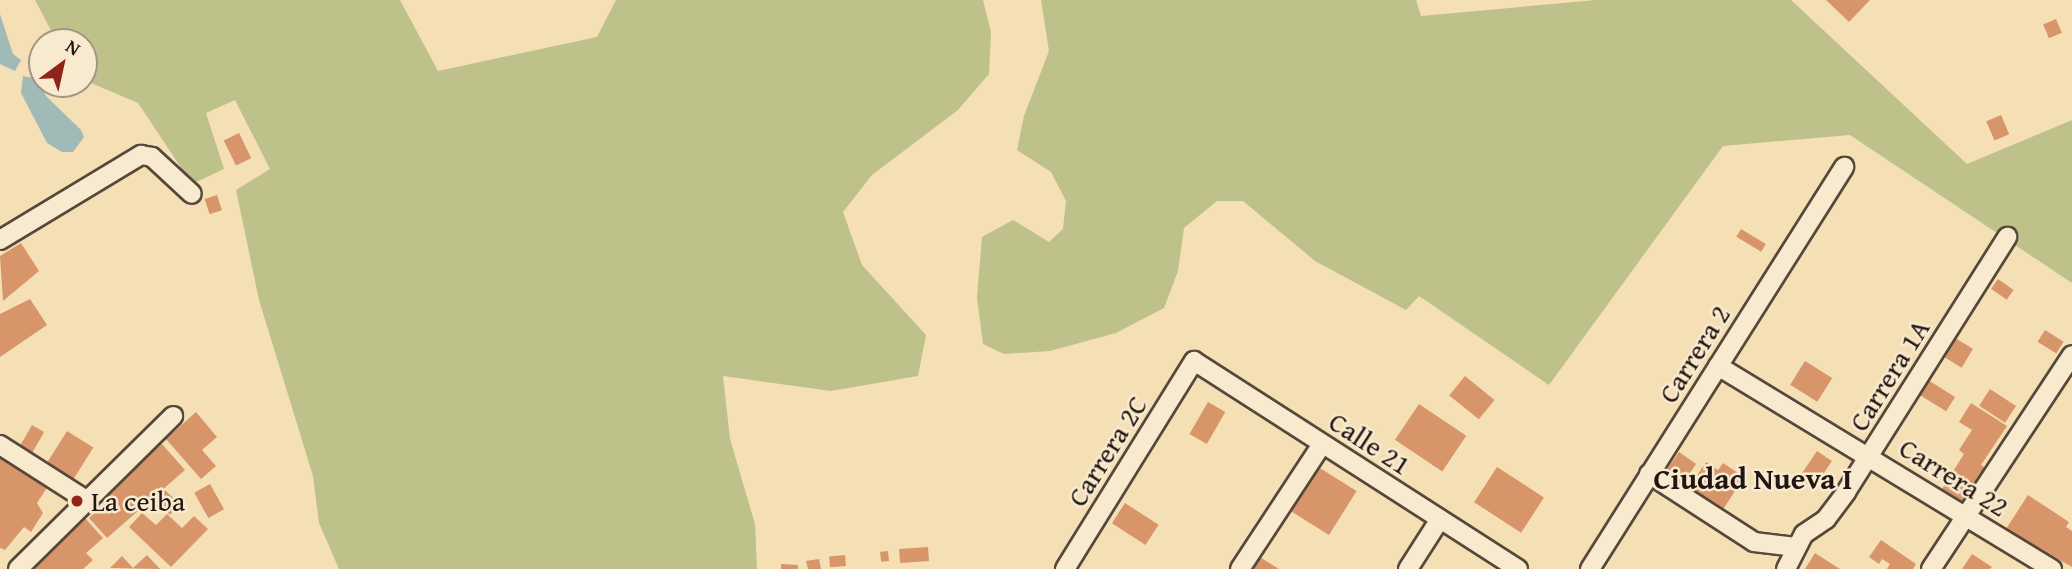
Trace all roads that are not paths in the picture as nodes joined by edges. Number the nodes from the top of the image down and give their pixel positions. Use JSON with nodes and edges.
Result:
{"nodes":[{"id":1,"x":1844,"y":167,"type":"dead end"},
{"id":2,"x":192,"y":194,"type":"dead end"},
{"id":3,"x":2007,"y":237,"type":"dead end"},
{"id":4,"x":0,"y":240,"type":"edge"},
{"id":5,"x":2072,"y":355,"type":"edge"},
{"id":6,"x":1194,"y":361,"type":"joint"},
{"id":7,"x":1718,"y":366,"type":"junction"},
{"id":8,"x":173,"y":416,"type":"dead end"},
{"id":9,"x":1322,"y":444,"type":"junction"},
{"id":10,"x":0,"y":445,"type":"edge"},
{"id":11,"x":1869,"y":455,"type":"junction"},
{"id":12,"x":1649,"y":474,"type":"junction"},
{"id":13,"x":86,"y":500,"type":"junction"},
{"id":14,"x":1966,"y":516,"type":"junction"},
{"id":15,"x":1440,"y":519,"type":"junction"},
{"id":16,"x":1796,"y":547,"type":"junction"},
{"id":17,"x":18,"y":569,"type":"edge"},
{"id":18,"x":1065,"y":569,"type":"edge"},
{"id":19,"x":1240,"y":569,"type":"edge"},
{"id":20,"x":1408,"y":569,"type":"edge"},
{"id":21,"x":1518,"y":569,"type":"edge"},
{"id":22,"x":1590,"y":569,"type":"edge"},
{"id":23,"x":1786,"y":569,"type":"edge"},
{"id":24,"x":1931,"y":569,"type":"edge"},
{"id":25,"x":2052,"y":569,"type":"edge"}],
"edges":[{"from":1,"to":7,"type":"street","name":"Carrera 2"},
{"from":2,"to":4,"type":"street"},
{"from":3,"to":11,"type":"street","name":"Carrera 1A"},
{"from":5,"to":14,"type":"street"},
{"from":6,"to":9,"type":"street","name":"Calle 21"},
{"from":6,"to":18,"type":"street","name":"Carrera 2C"},
{"from":7,"to":11,"type":"street","name":"Carrera 22"},
{"from":7,"to":12,"type":"street","name":"Carrera 2"},
{"from":8,"to":13,"type":"street"},
{"from":9,"to":15,"type":"street","name":"Calle 21"},
{"from":9,"to":19,"type":"street"},
{"from":10,"to":13,"type":"street"},
{"from":11,"to":14,"type":"street","name":"Carrera 22"},
{"from":11,"to":16,"type":"street","name":"Carrera 1A"},
{"from":12,"to":16,"type":"street"},
{"from":12,"to":22,"type":"street","name":"Carrera 2"},
{"from":13,"to":17,"type":"street"},
{"from":14,"to":24,"type":"street"},
{"from":14,"to":25,"type":"street","name":"Carrera 22"},
{"from":15,"to":20,"type":"street"},
{"from":15,"to":21,"type":"street","name":"Calle 21"},
{"from":16,"to":23,"type":"street","name":"Carrera 1A"}]}
